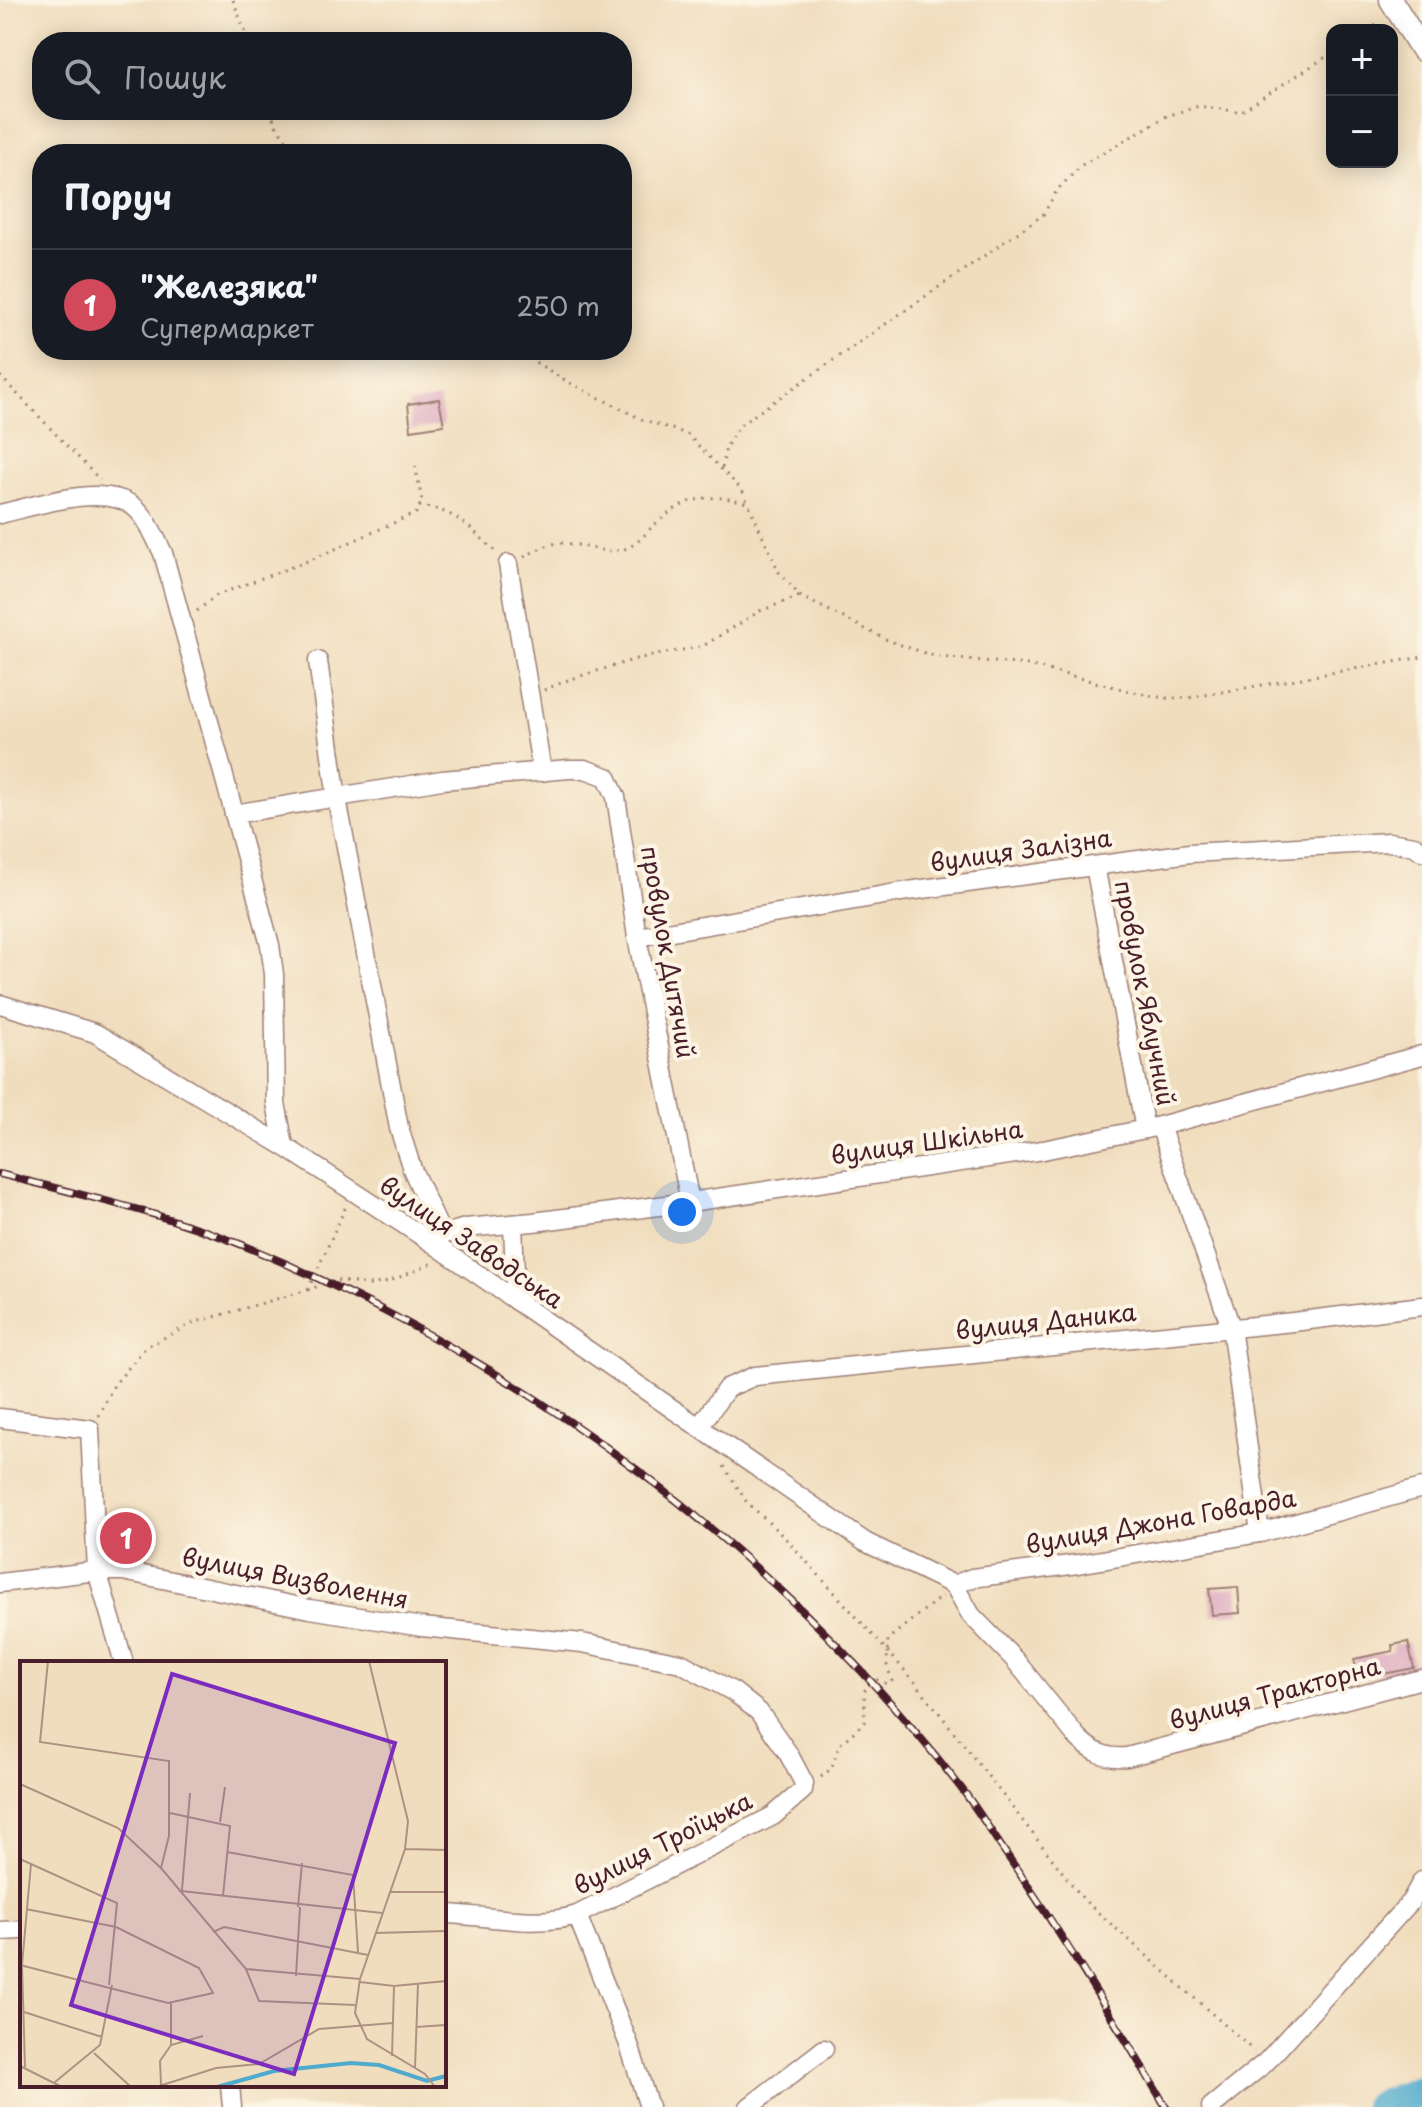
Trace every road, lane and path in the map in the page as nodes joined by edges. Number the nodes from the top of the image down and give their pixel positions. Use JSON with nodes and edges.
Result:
{"nodes":[{"id":1,"x":233,"y":0,"type":"edge"},
{"id":2,"x":1391,"y":0,"type":"edge"},
{"id":3,"x":245,"y":32,"type":"edge"},
{"id":4,"x":1422,"y":50,"type":"edge"},
{"id":5,"x":1326,"y":57,"type":"edge"},
{"id":6,"x":274,"y":120,"type":"edge"},
{"id":7,"x":289,"y":144,"type":"edge"},
{"id":8,"x":532,"y":360,"type":"edge"},
{"id":9,"x":0,"y":376,"type":"edge"},
{"id":10,"x":415,"y":464,"type":"dead end"},
{"id":11,"x":722,"y":468,"type":"junction"},
{"id":12,"x":118,"y":498,"type":"junction"},
{"id":13,"x":748,"y":503,"type":"junction"},
{"id":14,"x":419,"y":506,"type":"junction"},
{"id":15,"x":0,"y":514,"type":"edge"},
{"id":16,"x":508,"y":564,"type":"junction"},
{"id":17,"x":800,"y":596,"type":"junction"},
{"id":18,"x":182,"y":623,"type":"junction"},
{"id":19,"x":1422,"y":657,"type":"edge"},
{"id":20,"x":318,"y":661,"type":"dead end"},
{"id":21,"x":530,"y":696,"type":"junction"},
{"id":22,"x":542,"y":772,"type":"junction"},
{"id":23,"x":337,"y":799,"type":"junction"},
{"id":24,"x":234,"y":814,"type":"junction"},
{"id":25,"x":1418,"y":848,"type":"edge"},
{"id":26,"x":1095,"y":866,"type":"junction"},
{"id":27,"x":637,"y":937,"type":"junction"},
{"id":28,"x":0,"y":1004,"type":"edge"},
{"id":29,"x":1422,"y":1055,"type":"edge"},
{"id":30,"x":1153,"y":1127,"type":"junction"},
{"id":31,"x":284,"y":1146,"type":"junction"},
{"id":32,"x":352,"y":1192,"type":"junction"},
{"id":33,"x":690,"y":1202,"type":"junction"},
{"id":34,"x":513,"y":1224,"type":"junction"},
{"id":35,"x":443,"y":1245,"type":"junction"},
{"id":36,"x":308,"y":1290,"type":"junction"},
{"id":37,"x":516,"y":1301,"type":"junction"},
{"id":38,"x":1422,"y":1306,"type":"edge"},
{"id":39,"x":1231,"y":1327,"type":"junction"},
{"id":40,"x":0,"y":1418,"type":"edge"},
{"id":41,"x":699,"y":1427,"type":"junction"},
{"id":42,"x":90,"y":1429,"type":"junction"},
{"id":43,"x":723,"y":1464,"type":"dead end"},
{"id":44,"x":1422,"y":1488,"type":"edge"},
{"id":45,"x":1260,"y":1533,"type":"junction"},
{"id":46,"x":97,"y":1571,"type":"junction"},
{"id":47,"x":0,"y":1583,"type":"edge"},
{"id":48,"x":954,"y":1585,"type":"junction"},
{"id":49,"x":888,"y":1651,"type":"junction"},
{"id":50,"x":123,"y":1661,"type":"edge"},
{"id":51,"x":1422,"y":1679,"type":"edge"},
{"id":52,"x":802,"y":1789,"type":"junction"},
{"id":53,"x":1422,"y":1881,"type":"edge"},
{"id":54,"x":446,"y":1914,"type":"edge"},
{"id":55,"x":577,"y":1915,"type":"junction"},
{"id":56,"x":20,"y":1930,"type":"edge"},
{"id":57,"x":0,"y":1931,"type":"edge"},
{"id":58,"x":824,"y":2049,"type":"dead end"},
{"id":59,"x":1266,"y":2062,"type":"junction"},
{"id":60,"x":230,"y":2087,"type":"edge"},
{"id":61,"x":232,"y":2107,"type":"edge"},
{"id":62,"x":649,"y":2107,"type":"edge"},
{"id":63,"x":749,"y":2107,"type":"edge"},
{"id":64,"x":1211,"y":2107,"type":"edge"}],
"edges":[{"from":1,"to":3,"type":"path"},
{"from":2,"to":4,"type":"street"},
{"from":5,"to":11,"type":"path"},
{"from":6,"to":7,"type":"path"},
{"from":8,"to":11,"type":"path"},
{"from":9,"to":12,"type":"path"},
{"from":10,"to":14,"type":"path"},
{"from":11,"to":13,"type":"path"},
{"from":12,"to":15,"type":"street"},
{"from":12,"to":18,"type":"street"},
{"from":13,"to":16,"type":"path"},
{"from":13,"to":17,"type":"path"},
{"from":14,"to":16,"type":"path"},
{"from":14,"to":18,"type":"path"},
{"from":16,"to":21,"type":"street"},
{"from":17,"to":19,"type":"path"},
{"from":17,"to":21,"type":"path"},
{"from":18,"to":24,"type":"street"},
{"from":20,"to":23,"type":"street"},
{"from":21,"to":22,"type":"street"},
{"from":22,"to":23,"type":"street"},
{"from":22,"to":27,"type":"street","name":"провулок Дитячий"},
{"from":23,"to":24,"type":"street"},
{"from":23,"to":35,"type":"street"},
{"from":24,"to":31,"type":"street"},
{"from":25,"to":26,"type":"street","name":"вулиця Залізна"},
{"from":26,"to":27,"type":"street","name":"вулиця Залізна"},
{"from":26,"to":30,"type":"street","name":"провулок Яблучний"},
{"from":27,"to":33,"type":"street","name":"провулок Дитячий"},
{"from":28,"to":31,"type":"street","name":"вулиця Заводська"},
{"from":29,"to":30,"type":"street","name":"вулиця Шкільна"},
{"from":30,"to":33,"type":"street","name":"вулиця Шкільна"},
{"from":30,"to":39,"type":"street","name":"провулок Яблучний"},
{"from":31,"to":32,"type":"street","name":"вулиця Заводська"},
{"from":32,"to":35,"type":"street","name":"вулиця Заводська"},
{"from":32,"to":36,"type":"path"},
{"from":33,"to":34,"type":"street","name":"вулиця Шкільна"},
{"from":34,"to":35,"type":"street","name":"вулиця Шкільна"},
{"from":34,"to":37,"type":"street"},
{"from":35,"to":36,"type":"path"},
{"from":35,"to":37,"type":"street","name":"вулиця Заводська"},
{"from":36,"to":42,"type":"path"},
{"from":37,"to":41,"type":"street","name":"вулиця Заводська"},
{"from":38,"to":39,"type":"street","name":"вулиця Даника"},
{"from":39,"to":41,"type":"street","name":"вулиця Даника"},
{"from":39,"to":45,"type":"street","name":"провулок Яблучний"},
{"from":40,"to":42,"type":"street"},
{"from":41,"to":48,"type":"street","name":"вулиця Заводська"},
{"from":42,"to":46,"type":"street"},
{"from":43,"to":49,"type":"path"},
{"from":44,"to":45,"type":"street","name":"вулиця Джона Говарда"},
{"from":45,"to":48,"type":"street","name":"вулиця Джона Говарда"},
{"from":46,"to":47,"type":"street","name":"вулиця Визволення"},
{"from":46,"to":50,"type":"street"},
{"from":46,"to":52,"type":"street","name":"вулиця Визволення"},
{"from":48,"to":49,"type":"path"},
{"from":48,"to":51,"type":"street","name":"вулиця Тракторна"},
{"from":49,"to":52,"type":"path"},
{"from":49,"to":59,"type":"path"},
{"from":52,"to":55,"type":"street","name":"вулиця Троїцька"},
{"from":53,"to":59,"type":"street"},
{"from":54,"to":55,"type":"street","name":"вулиця Троїцька"},
{"from":55,"to":62,"type":"street"},
{"from":56,"to":57,"type":"street"},
{"from":58,"to":63,"type":"street"},
{"from":59,"to":64,"type":"street"},
{"from":60,"to":61,"type":"street"}]}
